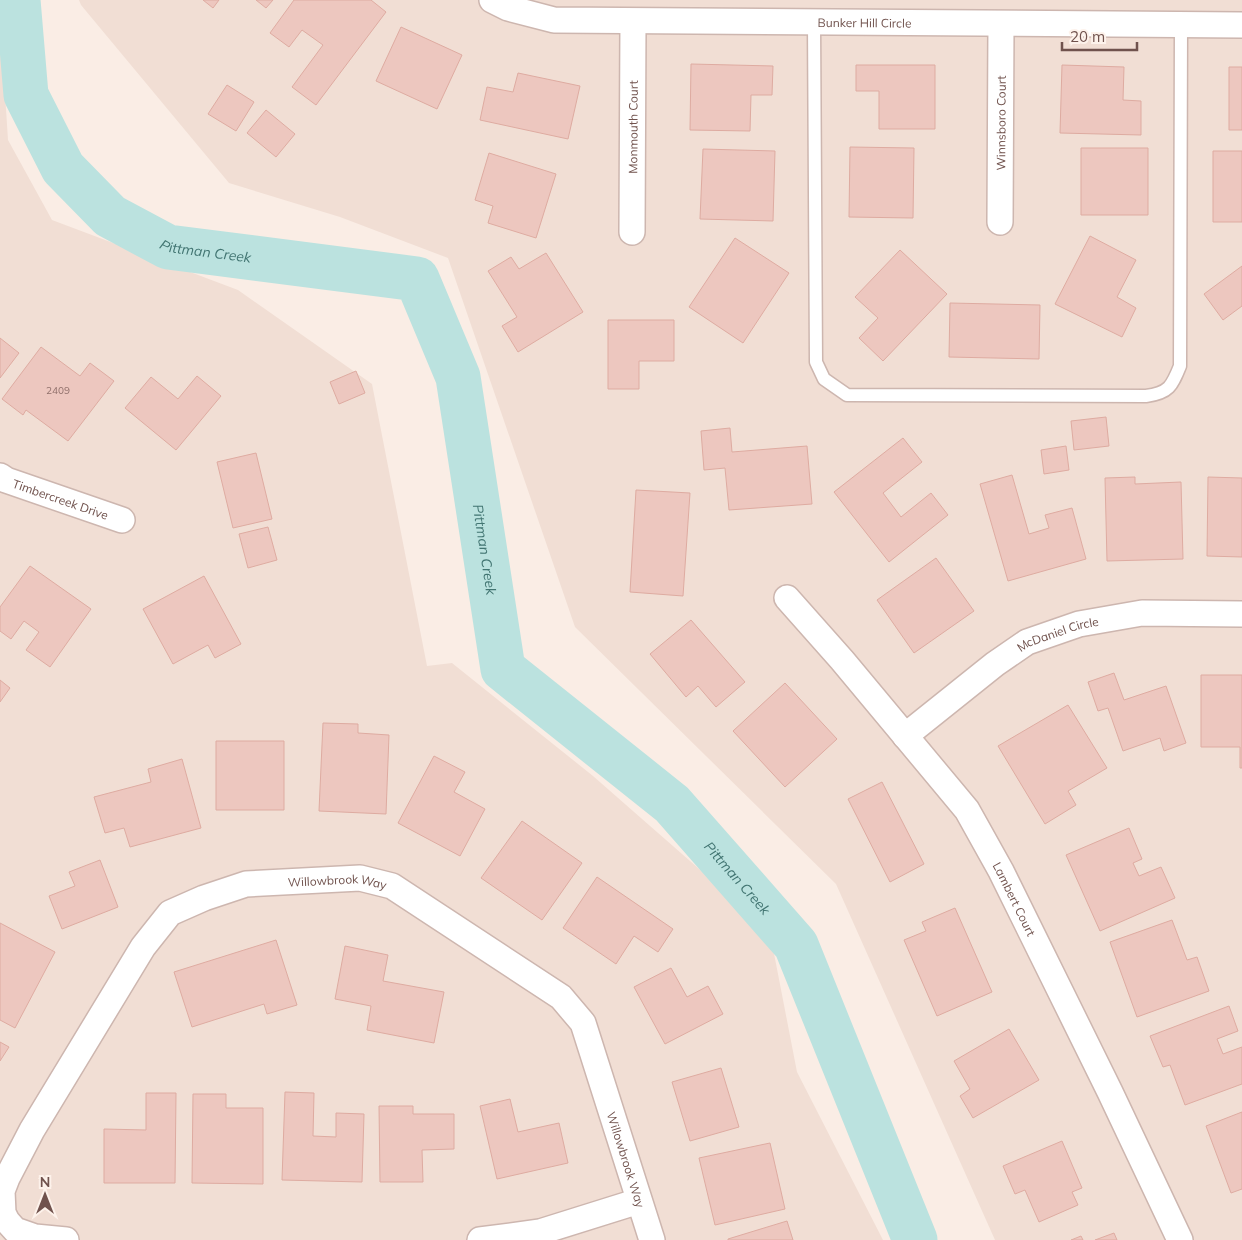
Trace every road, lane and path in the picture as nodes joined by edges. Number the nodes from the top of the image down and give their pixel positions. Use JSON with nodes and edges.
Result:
{"nodes":[{"id":1,"x":492,"y":0,"type":"edge"},
{"id":2,"x":633,"y":22,"type":"junction"},
{"id":3,"x":814,"y":23,"type":"junction"},
{"id":4,"x":1001,"y":24,"type":"junction"},
{"id":5,"x":1181,"y":25,"type":"junction"},
{"id":6,"x":1242,"y":25,"type":"edge"},
{"id":7,"x":1000,"y":222,"type":"dead end"},
{"id":8,"x":632,"y":232,"type":"dead end"},
{"id":9,"x":2,"y":481,"type":"edge"},
{"id":10,"x":122,"y":520,"type":"dead end"},
{"id":11,"x":787,"y":598,"type":"dead end"},
{"id":12,"x":1242,"y":614,"type":"edge"},
{"id":13,"x":905,"y":736,"type":"junction"},
{"id":14,"x":639,"y":1201,"type":"junction"},
{"id":15,"x":2,"y":1213,"type":"edge"},
{"id":16,"x":66,"y":1240,"type":"edge"},
{"id":17,"x":480,"y":1240,"type":"edge"},
{"id":18,"x":652,"y":1240,"type":"edge"},
{"id":19,"x":1180,"y":1240,"type":"edge"}],
"edges":[{"from":1,"to":2,"type":"street","name":"Bunker Hill Circle"},
{"from":2,"to":3,"type":"street","name":"Bunker Hill Circle"},
{"from":2,"to":8,"type":"street","name":"Monmouth Court"},
{"from":3,"to":4,"type":"street","name":"Bunker Hill Circle"},
{"from":3,"to":5,"type":"lane"},
{"from":4,"to":5,"type":"street","name":"Bunker Hill Circle"},
{"from":4,"to":7,"type":"street","name":"Winnsboro Court"},
{"from":5,"to":6,"type":"street","name":"Bunker Hill Circle"},
{"from":9,"to":10,"type":"street","name":"Timbercreek Drive"},
{"from":11,"to":13,"type":"street","name":"Lambert Court"},
{"from":12,"to":13,"type":"street","name":"McDaniel Circle"},
{"from":13,"to":19,"type":"street","name":"Lambert Court"},
{"from":14,"to":15,"type":"street","name":"Willowbrook Way"},
{"from":14,"to":17,"type":"street"},
{"from":14,"to":18,"type":"street","name":"Willowbrook Way"},
{"from":15,"to":16,"type":"street"}]}
